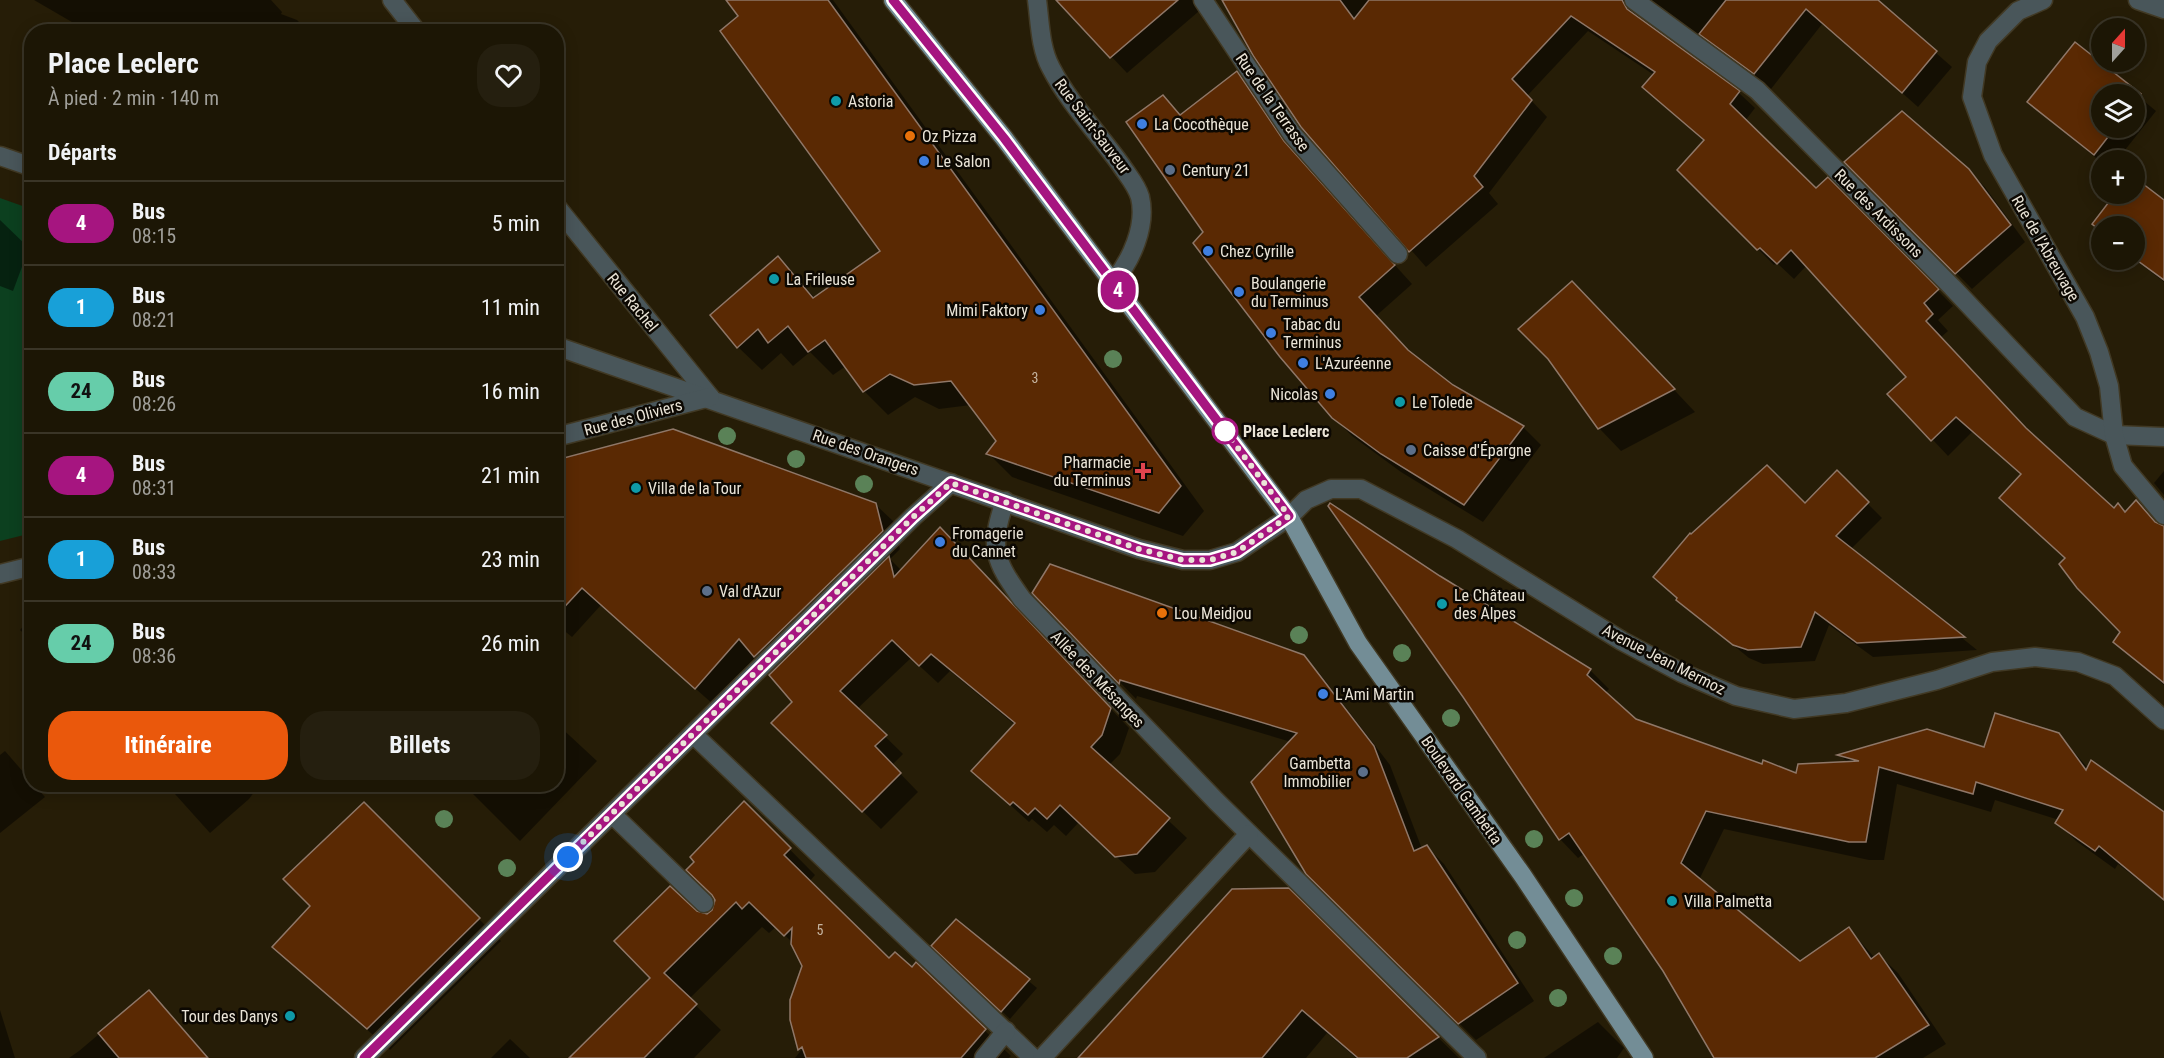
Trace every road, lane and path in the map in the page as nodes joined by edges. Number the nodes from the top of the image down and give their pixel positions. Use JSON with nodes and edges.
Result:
{"nodes":[{"id":1,"x":392,"y":0,"type":"edge"},
{"id":2,"x":893,"y":0,"type":"edge"},
{"id":3,"x":1037,"y":0,"type":"edge"},
{"id":4,"x":1203,"y":0,"type":"edge"},
{"id":5,"x":1634,"y":0,"type":"edge"},
{"id":6,"x":2043,"y":0,"type":"edge"},
{"id":7,"x":2138,"y":0,"type":"edge"},
{"id":8,"x":2164,"y":9,"type":"edge"},
{"id":9,"x":411,"y":24,"type":"edge"},
{"id":10,"x":0,"y":156,"type":"edge"},
{"id":11,"x":24,"y":164,"type":"edge"},
{"id":12,"x":564,"y":216,"type":"edge"},
{"id":13,"x":1398,"y":254,"type":"dead end"},
{"id":14,"x":1113,"y":282,"type":"junction"},
{"id":15,"x":564,"y":349,"type":"edge"},
{"id":16,"x":710,"y":398,"type":"junction"},
{"id":17,"x":564,"y":435,"type":"edge"},
{"id":18,"x":2114,"y":435,"type":"junction"},
{"id":19,"x":2164,"y":437,"type":"edge"},
{"id":20,"x":951,"y":483,"type":"junction"},
{"id":21,"x":1005,"y":501,"type":"junction"},
{"id":22,"x":2164,"y":515,"type":"edge"},
{"id":23,"x":1289,"y":516,"type":"junction"},
{"id":24,"x":24,"y":568,"type":"edge"},
{"id":25,"x":0,"y":574,"type":"edge"},
{"id":26,"x":2164,"y":720,"type":"edge"},
{"id":27,"x":693,"y":734,"type":"junction"},
{"id":28,"x":612,"y":814,"type":"junction"},
{"id":29,"x":1249,"y":834,"type":"junction"},
{"id":30,"x":704,"y":903,"type":"dead end"},
{"id":31,"x":1006,"y":1031,"type":"junction"},
{"id":32,"x":364,"y":1058,"type":"edge"},
{"id":33,"x":984,"y":1058,"type":"edge"},
{"id":34,"x":1033,"y":1058,"type":"edge"},
{"id":35,"x":1042,"y":1058,"type":"edge"},
{"id":36,"x":1477,"y":1058,"type":"edge"},
{"id":37,"x":1644,"y":1058,"type":"edge"}],
"edges":[{"from":1,"to":9,"type":"street"},
{"from":2,"to":14,"type":"main road","name":"Boulevard Gambetta"},
{"from":3,"to":14,"type":"street","name":"Rue Saint-Sauveur"},
{"from":4,"to":13,"type":"street","name":"Rue de la Terrasse"},
{"from":5,"to":18,"type":"street","name":"Rue des Ardissons"},
{"from":6,"to":18,"type":"street","name":"Rue de l'Abreuvage"},
{"from":7,"to":8,"type":"street"},
{"from":10,"to":11,"type":"street"},
{"from":12,"to":16,"type":"street","name":"Rue Rachel"},
{"from":14,"to":23,"type":"main road","name":"Boulevard Gambetta"},
{"from":15,"to":16,"type":"street","name":"Rue des Orangers"},
{"from":16,"to":17,"type":"street","name":"Rue des Oliviers"},
{"from":16,"to":20,"type":"street","name":"Rue des Orangers"},
{"from":18,"to":19,"type":"street"},
{"from":18,"to":22,"type":"street","name":"Rue de l'Abreuvage"},
{"from":20,"to":21,"type":"street","name":"Rue des Orangers"},
{"from":20,"to":27,"type":"street"},
{"from":21,"to":23,"type":"street","name":"Rue des Orangers"},
{"from":21,"to":29,"type":"street","name":"Allée des Mésanges"},
{"from":23,"to":26,"type":"street","name":"Avenue Jean Mermoz"},
{"from":23,"to":37,"type":"main road","name":"Boulevard Gambetta"},
{"from":24,"to":25,"type":"street"},
{"from":27,"to":28,"type":"street"},
{"from":27,"to":31,"type":"street"},
{"from":28,"to":30,"type":"street"},
{"from":28,"to":32,"type":"street"},
{"from":29,"to":35,"type":"street"},
{"from":29,"to":36,"type":"street","name":"Allée des Mésanges"},
{"from":31,"to":33,"type":"street"},
{"from":31,"to":34,"type":"street"}]}
